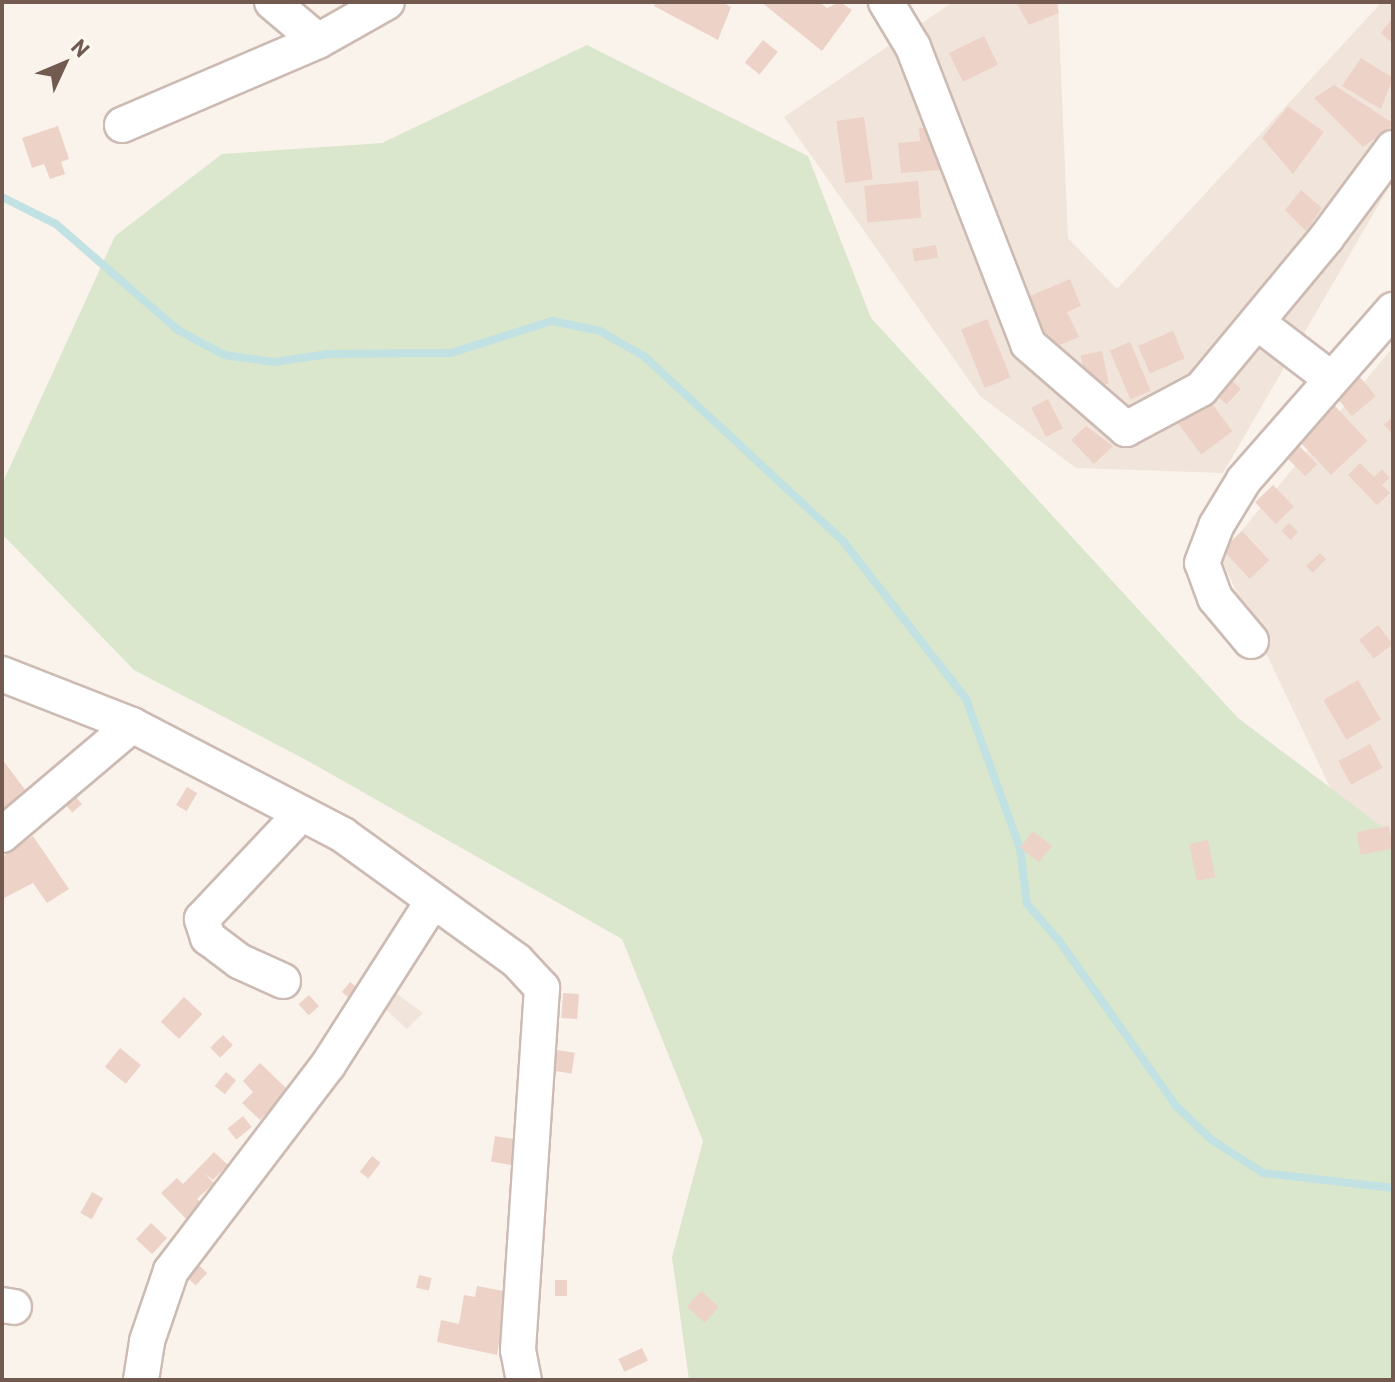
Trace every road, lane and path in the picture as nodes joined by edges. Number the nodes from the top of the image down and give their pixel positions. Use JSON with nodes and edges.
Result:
{"nodes":[{"id":1,"x":272,"y":2,"type":"edge"},
{"id":2,"x":387,"y":2,"type":"edge"},
{"id":3,"x":886,"y":2,"type":"edge"},
{"id":4,"x":318,"y":41,"type":"junction"},
{"id":5,"x":122,"y":125,"type":"dead end"},
{"id":6,"x":1393,"y":148,"type":"edge"},
{"id":7,"x":1393,"y":310,"type":"edge"},
{"id":8,"x":1258,"y":323,"type":"junction"},
{"id":9,"x":1330,"y":378,"type":"junction"},
{"id":10,"x":1251,"y":641,"type":"dead end"},
{"id":11,"x":2,"y":674,"type":"edge"},
{"id":12,"x":132,"y":725,"type":"junction"},
{"id":13,"x":300,"y":815,"type":"junction"},
{"id":14,"x":2,"y":835,"type":"edge"},
{"id":15,"x":433,"y":901,"type":"junction"},
{"id":16,"x":283,"y":981,"type":"dead end"},
{"id":17,"x":141,"y":1380,"type":"edge"},
{"id":18,"x":524,"y":1380,"type":"edge"}],
"edges":[{"from":1,"to":4,"type":"street"},
{"from":2,"to":4,"type":"street"},
{"from":3,"to":8,"type":"street"},
{"from":4,"to":5,"type":"street"},
{"from":6,"to":8,"type":"street"},
{"from":7,"to":9,"type":"street"},
{"from":8,"to":9,"type":"street"},
{"from":9,"to":10,"type":"street"},
{"from":11,"to":12,"type":"street"},
{"from":12,"to":13,"type":"street"},
{"from":12,"to":14,"type":"street"},
{"from":13,"to":15,"type":"street"},
{"from":13,"to":16,"type":"street"},
{"from":15,"to":17,"type":"street"},
{"from":15,"to":18,"type":"street"}]}
